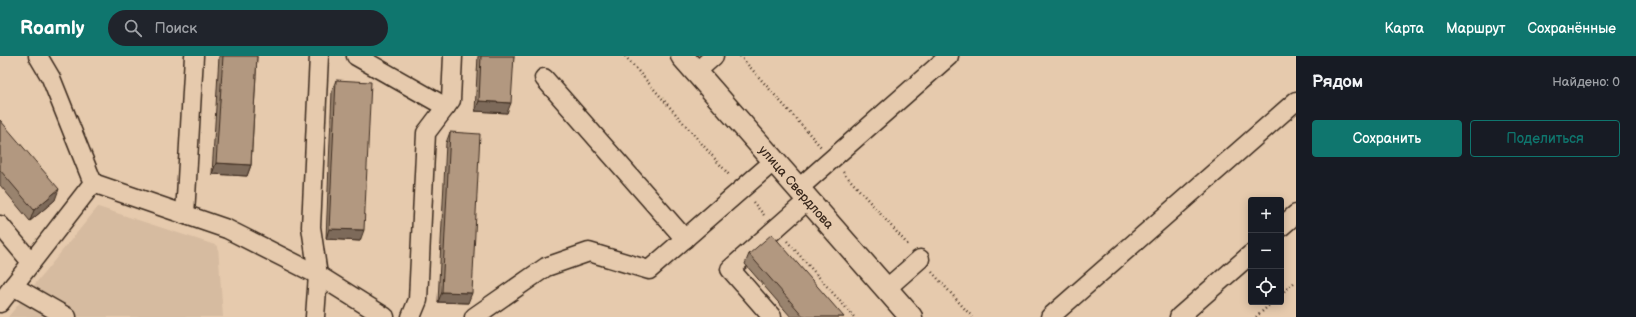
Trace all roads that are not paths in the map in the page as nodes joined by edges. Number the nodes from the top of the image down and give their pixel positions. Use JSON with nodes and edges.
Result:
{"nodes":[{"id":1,"x":38,"y":56,"type":"edge"},
{"id":2,"x":194,"y":56,"type":"edge"},
{"id":3,"x":319,"y":56,"type":"edge"},
{"id":4,"x":356,"y":56,"type":"edge"},
{"id":5,"x":453,"y":56,"type":"edge"},
{"id":6,"x":682,"y":56,"type":"edge"},
{"id":7,"x":714,"y":56,"type":"edge"},
{"id":8,"x":949,"y":56,"type":"edge"},
{"id":9,"x":696,"y":72,"type":"junction"},
{"id":10,"x":544,"y":78,"type":"dead end"},
{"id":11,"x":1296,"y":101,"type":"edge"},
{"id":12,"x":446,"y":107,"type":"junction"},
{"id":13,"x":774,"y":161,"type":"junction"},
{"id":14,"x":93,"y":183,"type":"junction"},
{"id":15,"x":803,"y":194,"type":"junction"},
{"id":16,"x":1296,"y":214,"type":"edge"},
{"id":17,"x":185,"y":215,"type":"junction"},
{"id":18,"x":1284,"y":224,"type":"edge"},
{"id":19,"x":0,"y":225,"type":"edge"},
{"id":20,"x":685,"y":238,"type":"junction"},
{"id":21,"x":1248,"y":257,"type":"edge"},
{"id":22,"x":920,"y":259,"type":"road end"},
{"id":23,"x":32,"y":262,"type":"junction"},
{"id":24,"x":318,"y":275,"type":"junction"},
{"id":25,"x":13,"y":286,"type":"junction"},
{"id":26,"x":886,"y":289,"type":"junction"},
{"id":27,"x":0,"y":303,"type":"edge"},
{"id":28,"x":65,"y":316,"type":"edge"},
{"id":29,"x":315,"y":317,"type":"edge"},
{"id":30,"x":385,"y":317,"type":"edge"},
{"id":31,"x":410,"y":317,"type":"edge"},
{"id":32,"x":474,"y":317,"type":"edge"},
{"id":33,"x":772,"y":317,"type":"edge"},
{"id":34,"x":911,"y":317,"type":"edge"},
{"id":35,"x":1050,"y":317,"type":"edge"},
{"id":36,"x":1179,"y":317,"type":"edge"}],
"edges":[{"from":1,"to":14,"type":"lane"},
{"from":2,"to":17,"type":"lane"},
{"from":3,"to":24,"type":"lane"},
{"from":4,"to":12,"type":"lane"},
{"from":5,"to":12,"type":"lane"},
{"from":6,"to":9,"type":"main road","name":"улица Свердлова"},
{"from":7,"to":9,"type":"lane"},
{"from":8,"to":15,"type":"lane"},
{"from":9,"to":13,"type":"main road","name":"улица Свердлова"},
{"from":10,"to":20,"type":"lane"},
{"from":11,"to":35,"type":"lane"},
{"from":12,"to":31,"type":"lane"},
{"from":13,"to":15,"type":"main road","name":"улица Свердлова"},
{"from":13,"to":20,"type":"lane"},
{"from":14,"to":17,"type":"lane"},
{"from":14,"to":23,"type":"lane"},
{"from":15,"to":26,"type":"main road","name":"улица Свердлова"},
{"from":15,"to":33,"type":"lane"},
{"from":16,"to":18,"type":"lane"},
{"from":17,"to":24,"type":"lane"},
{"from":19,"to":23,"type":"lane"},
{"from":20,"to":32,"type":"lane"},
{"from":21,"to":36,"type":"lane"},
{"from":22,"to":26,"type":"lane"},
{"from":23,"to":25,"type":"lane"},
{"from":24,"to":29,"type":"lane"},
{"from":24,"to":30,"type":"lane"},
{"from":25,"to":27,"type":"lane"},
{"from":25,"to":28,"type":"lane"},
{"from":26,"to":34,"type":"main road","name":"улица Свердлова"}]}
